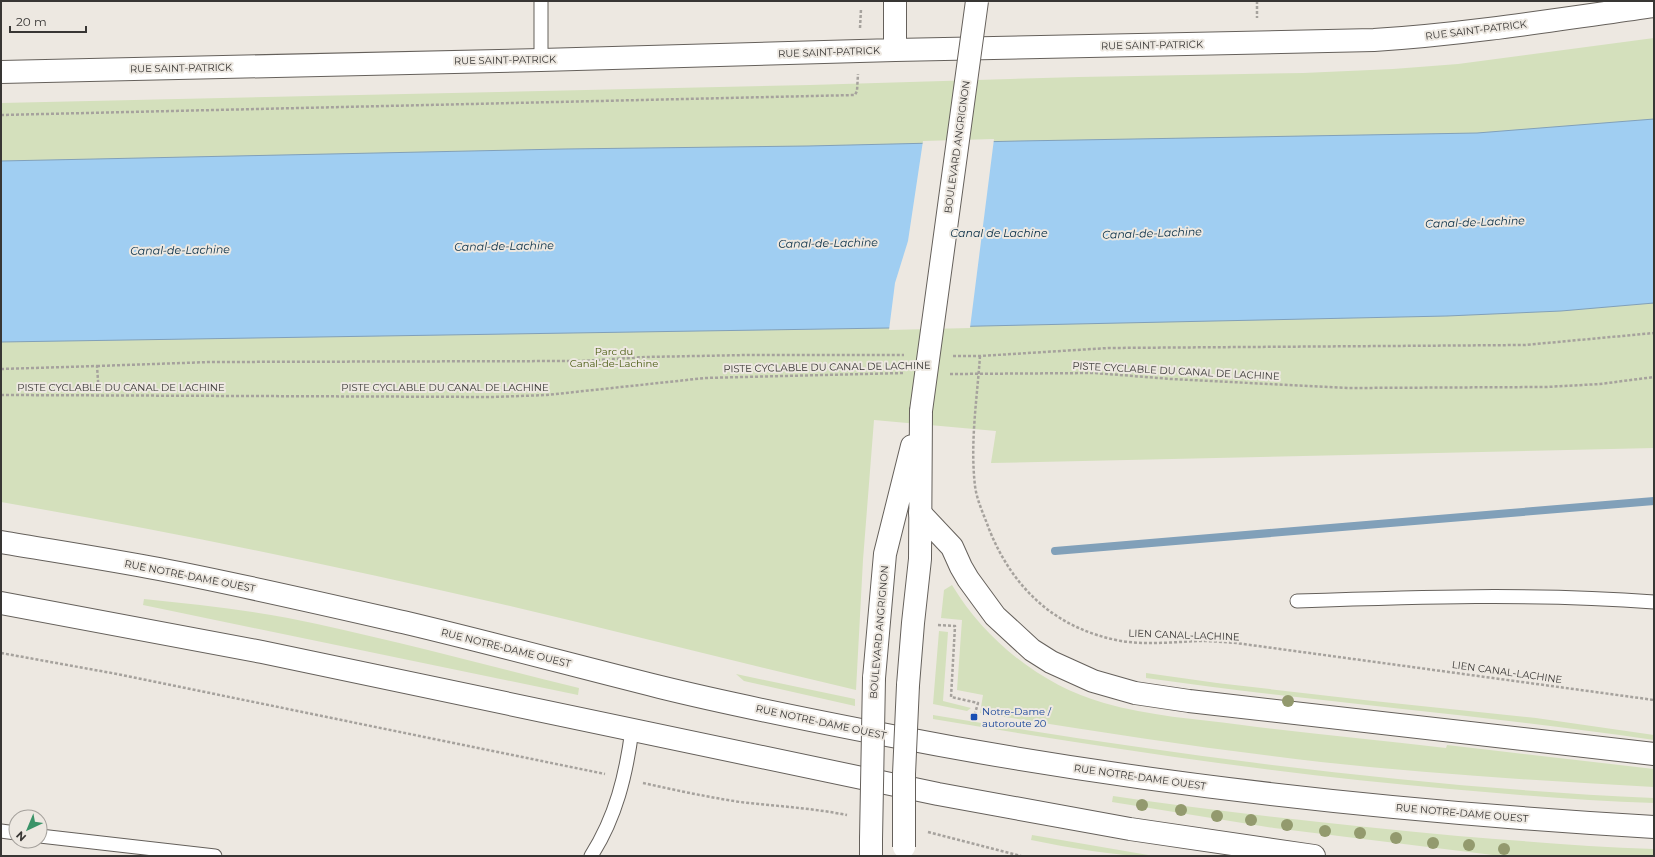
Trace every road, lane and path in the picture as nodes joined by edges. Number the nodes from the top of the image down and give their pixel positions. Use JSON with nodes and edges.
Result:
{"nodes":[{"id":1,"x":541,"y":1,"type":"edge"},
{"id":2,"x":895,"y":1,"type":"edge"},
{"id":3,"x":976,"y":1,"type":"edge"},
{"id":4,"x":1257,"y":1,"type":"edge"},
{"id":5,"x":1654,"y":6,"type":"edge"},
{"id":6,"x":861,"y":9,"type":"dead end"},
{"id":7,"x":1257,"y":19,"type":"dead end"},
{"id":8,"x":895,"y":50,"type":"junction"},
{"id":9,"x":859,"y":51,"type":"junction"},
{"id":10,"x":541,"y":60,"type":"junction"},
{"id":11,"x":1,"y":72,"type":"edge"},
{"id":12,"x":1,"y":115,"type":"edge"},
{"id":13,"x":1654,"y":333,"type":"edge"},
{"id":14,"x":911,"y":355,"type":"dead end"},
{"id":15,"x":949,"y":356,"type":"dead end"},
{"id":16,"x":980,"y":356,"type":"junction"},
{"id":17,"x":97,"y":366,"type":"junction"},
{"id":18,"x":1,"y":369,"type":"edge"},
{"id":19,"x":905,"y":373,"type":"dead end"},
{"id":20,"x":949,"y":374,"type":"dead end"},
{"id":21,"x":979,"y":374,"type":"junction"},
{"id":22,"x":1654,"y":377,"type":"edge"},
{"id":23,"x":1,"y":395,"type":"edge"},
{"id":24,"x":99,"y":395,"type":"junction"},
{"id":25,"x":921,"y":411,"type":"junction"},
{"id":26,"x":920,"y":512,"type":"junction"},
{"id":27,"x":1,"y":542,"type":"edge"},
{"id":28,"x":1297,"y":601,"type":"dead end"},
{"id":29,"x":1654,"y":602,"type":"edge"},
{"id":30,"x":1,"y":603,"type":"edge"},
{"id":31,"x":933,"y":625,"type":"dead end"},
{"id":32,"x":1,"y":653,"type":"edge"},
{"id":33,"x":1654,"y":700,"type":"edge"},
{"id":34,"x":974,"y":717,"type":"dead end"},
{"id":35,"x":632,"y":730,"type":"junction"},
{"id":36,"x":1654,"y":754,"type":"edge"},
{"id":37,"x":607,"y":774,"type":"dead end"},
{"id":38,"x":644,"y":783,"type":"dead end"},
{"id":39,"x":848,"y":815,"type":"dead end"},
{"id":40,"x":1654,"y":827,"type":"edge"},
{"id":41,"x":928,"y":832,"type":"dead end"},
{"id":42,"x":48,"y":837,"type":"edge"},
{"id":43,"x":871,"y":848,"type":"edge"},
{"id":44,"x":904,"y":851,"type":"edge"},
{"id":45,"x":215,"y":856,"type":"edge"},
{"id":46,"x":591,"y":856,"type":"edge"},
{"id":47,"x":1020,"y":856,"type":"edge"},
{"id":48,"x":1314,"y":856,"type":"edge"}],
"edges":[{"from":1,"to":10,"type":"lane"},
{"from":2,"to":8,"type":"main road"},
{"from":3,"to":25,"type":"main road","name":"BOULEVARD ANGRIGNON","bridge":true},
{"from":4,"to":7,"type":"path"},
{"from":5,"to":8,"type":"main road","name":"RUE SAINT-PATRICK"},
{"from":6,"to":9,"type":"path"},
{"from":8,"to":9,"type":"main road","name":"RUE SAINT-PATRICK"},
{"from":9,"to":10,"type":"main road","name":"RUE SAINT-PATRICK"},
{"from":9,"to":12,"type":"path"},
{"from":10,"to":11,"type":"main road","name":"RUE SAINT-PATRICK"},
{"from":13,"to":16,"type":"path"},
{"from":14,"to":17,"type":"path"},
{"from":15,"to":16,"type":"path"},
{"from":16,"to":21,"type":"path","name":"LIEN CANAL-LACHINE"},
{"from":17,"to":18,"type":"path"},
{"from":17,"to":24,"type":"path"},
{"from":19,"to":24,"type":"path","name":"PISTE CYCLABLE DU CANAL DE LACHINE"},
{"from":20,"to":21,"type":"path","name":"PISTE CYCLABLE DU CANAL DE LACHINE"},
{"from":21,"to":22,"type":"path","name":"PISTE CYCLABLE DU CANAL DE LACHINE"},
{"from":21,"to":33,"type":"path","name":"LIEN CANAL-LACHINE"},
{"from":23,"to":24,"type":"path","name":"PISTE CYCLABLE DU CANAL DE LACHINE"},
{"from":25,"to":26,"type":"main road","name":"BOULEVARD ANGRIGNON"},
{"from":25,"to":43,"type":"main road","name":"BOULEVARD ANGRIGNON","bridge":true},
{"from":26,"to":36,"type":"main road"},
{"from":26,"to":44,"type":"main road","name":"BOULEVARD ANGRIGNON","bridge":true},
{"from":27,"to":40,"type":"main road","name":"RUE NOTRE-DAME OUEST"},
{"from":28,"to":29,"type":"lane"},
{"from":30,"to":35,"type":"main road"},
{"from":31,"to":34,"type":"path"},
{"from":32,"to":37,"type":"path"},
{"from":35,"to":46,"type":"lane"},
{"from":35,"to":48,"type":"main road"},
{"from":38,"to":39,"type":"path"},
{"from":41,"to":47,"type":"path"},
{"from":42,"to":45,"type":"lane"}]}
